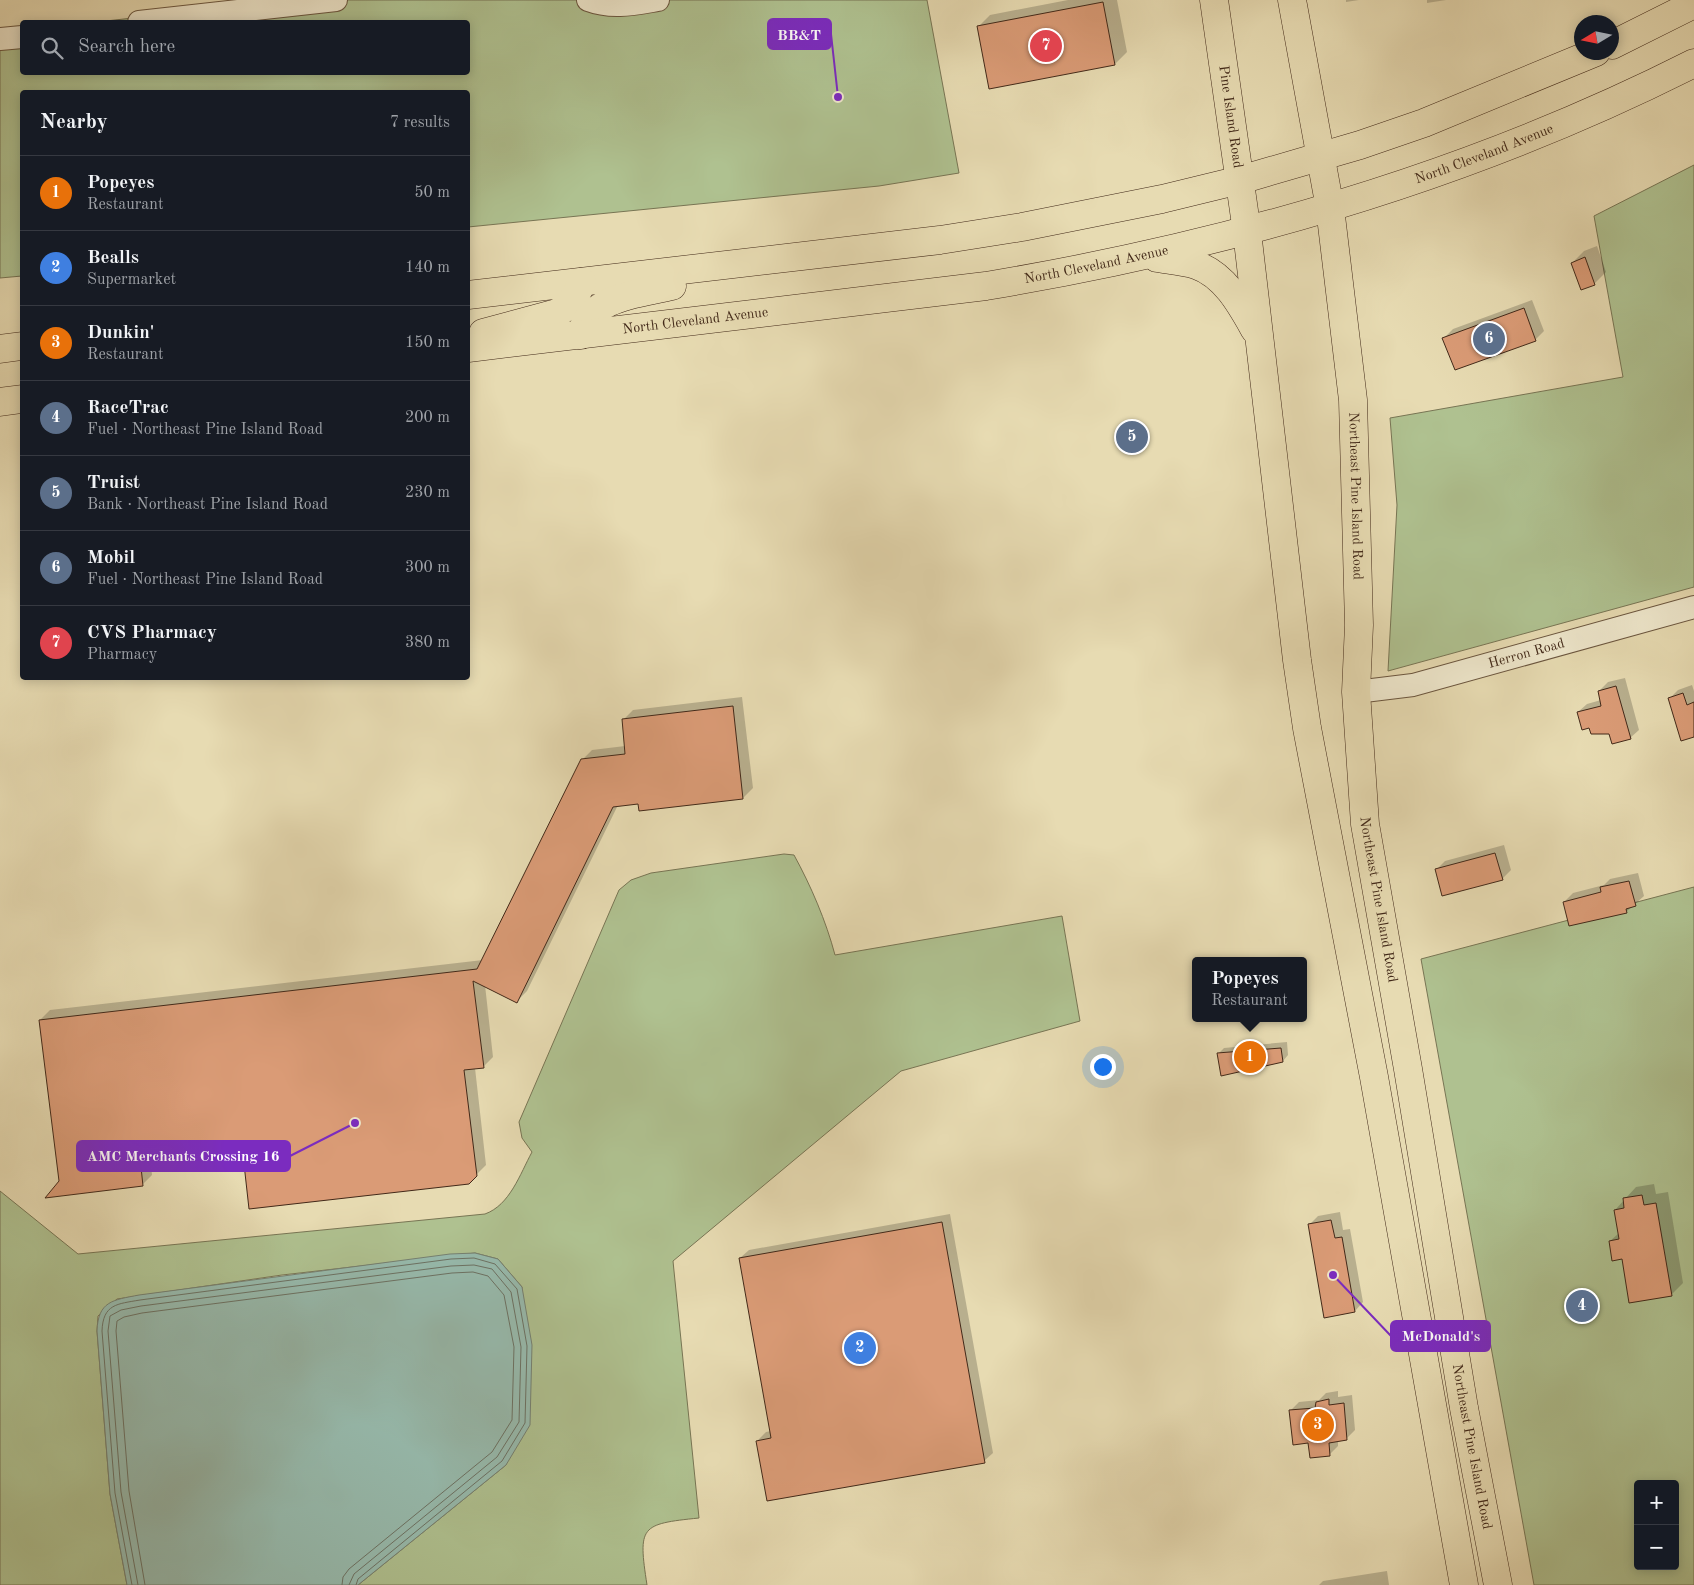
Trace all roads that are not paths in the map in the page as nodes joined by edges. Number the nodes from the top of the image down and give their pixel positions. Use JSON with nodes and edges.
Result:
{"nodes":[{"id":1,"x":336,"y":0,"type":"edge"},
{"id":2,"x":588,"y":0,"type":"edge"},
{"id":3,"x":658,"y":0,"type":"edge"},
{"id":4,"x":1214,"y":0,"type":"edge"},
{"id":5,"x":1292,"y":0,"type":"edge"},
{"id":6,"x":1694,"y":4,"type":"edge"},
{"id":7,"x":173,"y":9,"type":"edge"},
{"id":8,"x":143,"y":20,"type":"edge"},
{"id":9,"x":20,"y":37,"type":"edge"},
{"id":10,"x":0,"y":39,"type":"edge"},
{"id":11,"x":1619,"y":42,"type":"edge"},
{"id":12,"x":1577,"y":60,"type":"edge"},
{"id":13,"x":1694,"y":63,"type":"edge"},
{"id":14,"x":1320,"y":157,"type":"junction"},
{"id":15,"x":1240,"y":180,"type":"junction"},
{"id":16,"x":1330,"y":208,"type":"junction"},
{"id":17,"x":1247,"y":232,"type":"junction"},
{"id":18,"x":1144,"y":256,"type":"junction"},
{"id":19,"x":795,"y":257,"type":"junction"},
{"id":20,"x":582,"y":282,"type":"junction"},
{"id":21,"x":470,"y":295,"type":"edge"},
{"id":22,"x":580,"y":335,"type":"junction"},
{"id":23,"x":470,"y":336,"type":"edge"},
{"id":24,"x":1260,"y":338,"type":"junction"},
{"id":25,"x":20,"y":346,"type":"edge"},
{"id":26,"x":0,"y":348,"type":"edge"},
{"id":27,"x":470,"y":348,"type":"edge"},
{"id":28,"x":20,"y":399,"type":"edge"},
{"id":29,"x":0,"y":402,"type":"edge"},
{"id":30,"x":1694,"y":607,"type":"edge"},
{"id":31,"x":1356,"y":692,"type":"junction"},
{"id":32,"x":1464,"y":1585,"type":"edge"},
{"id":33,"x":1498,"y":1585,"type":"edge"}],
"edges":[{"from":1,"to":7,"type":"street"},
{"from":2,"to":3,"type":"street"},
{"from":4,"to":15,"type":"main road","name":"Pine Island Road"},
{"from":5,"to":14,"type":"main road"},
{"from":6,"to":11,"type":"main road"},
{"from":7,"to":8,"type":"street"},
{"from":9,"to":10,"type":"street"},
{"from":12,"to":14,"type":"main road"},
{"from":13,"to":16,"type":"main road","name":"North Cleveland Avenue"},
{"from":14,"to":15,"type":"main road"},
{"from":14,"to":16,"type":"main road"},
{"from":15,"to":17,"type":"main road","name":"Pine Island Road"},
{"from":15,"to":19,"type":"main road"},
{"from":16,"to":17,"type":"main road","name":"North Cleveland Avenue"},
{"from":16,"to":31,"type":"main road","name":"Northeast Pine Island Road"},
{"from":17,"to":18,"type":"main road","name":"North Cleveland Avenue"},
{"from":17,"to":24,"type":"main road"},
{"from":18,"to":22,"type":"main road","name":"North Cleveland Avenue"},
{"from":18,"to":24,"type":"main road"},
{"from":19,"to":20,"type":"main road"},
{"from":19,"to":22,"type":"main road"},
{"from":20,"to":21,"type":"main road"},
{"from":20,"to":23,"type":"main road"},
{"from":22,"to":27,"type":"main road","name":"North Cleveland Avenue"},
{"from":24,"to":32,"type":"main road"},
{"from":25,"to":26,"type":"main road"},
{"from":28,"to":29,"type":"main road"},
{"from":30,"to":31,"type":"street","name":"Herron Road"},
{"from":31,"to":33,"type":"main road","name":"Northeast Pine Island Road"}]}
